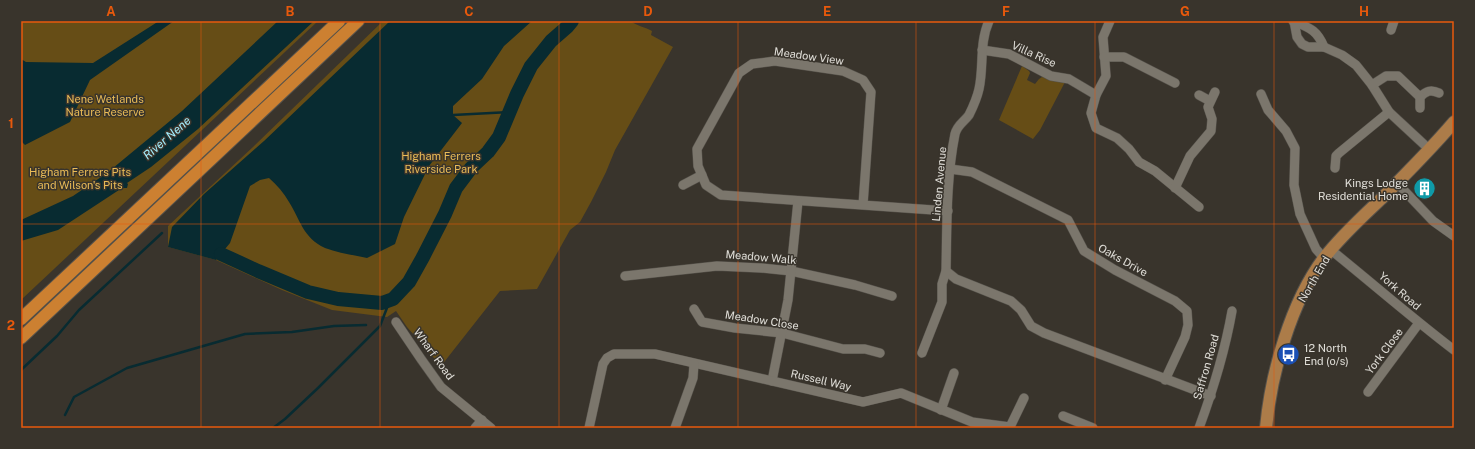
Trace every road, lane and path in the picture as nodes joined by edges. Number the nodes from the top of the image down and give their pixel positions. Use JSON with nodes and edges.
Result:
{"nodes":[{"id":1,"x":339,"y":21,"type":"edge"},
{"id":2,"x":358,"y":21,"type":"edge"},
{"id":3,"x":990,"y":21,"type":"edge"},
{"id":4,"x":1110,"y":21,"type":"edge"},
{"id":5,"x":1294,"y":21,"type":"edge"},
{"id":6,"x":1324,"y":47,"type":"junction"},
{"id":7,"x":982,"y":50,"type":"junction"},
{"id":8,"x":1104,"y":57,"type":"junction"},
{"id":9,"x":1175,"y":83,"type":"dead end"},
{"id":10,"x":1372,"y":85,"type":"junction"},
{"id":11,"x":1215,"y":92,"type":"dead end"},
{"id":12,"x":1439,"y":93,"type":"dead end"},
{"id":13,"x":1261,"y":94,"type":"dead end"},
{"id":14,"x":1096,"y":95,"type":"junction"},
{"id":15,"x":1199,"y":95,"type":"dead end"},
{"id":16,"x":1420,"y":97,"type":"junction"},
{"id":17,"x":1210,"y":101,"type":"junction"},
{"id":18,"x":1420,"y":108,"type":"dead end"},
{"id":19,"x":1388,"y":112,"type":"junction"},
{"id":20,"x":1454,"y":122,"type":"edge"},
{"id":21,"x":1430,"y":150,"type":"junction"},
{"id":22,"x":1334,"y":168,"type":"dead end"},
{"id":23,"x":950,"y":169,"type":"junction"},
{"id":24,"x":702,"y":175,"type":"junction"},
{"id":25,"x":1397,"y":183,"type":"junction"},
{"id":26,"x":683,"y":185,"type":"dead end"},
{"id":27,"x":1175,"y":188,"type":"junction"},
{"id":28,"x":798,"y":201,"type":"junction"},
{"id":29,"x":863,"y":205,"type":"junction"},
{"id":30,"x":1199,"y":207,"type":"dead end"},
{"id":31,"x":948,"y":211,"type":"junction"},
{"id":32,"x":1454,"y":236,"type":"edge"},
{"id":33,"x":1328,"y":254,"type":"junction"},
{"id":34,"x":946,"y":270,"type":"junction"},
{"id":35,"x":791,"y":271,"type":"junction"},
{"id":36,"x":625,"y":276,"type":"dead end"},
{"id":37,"x":892,"y":296,"type":"dead end"},
{"id":38,"x":694,"y":309,"type":"dead end"},
{"id":39,"x":1232,"y":311,"type":"dead end"},
{"id":40,"x":21,"y":319,"type":"edge"},
{"id":41,"x":396,"y":322,"type":"dead end"},
{"id":42,"x":1419,"y":323,"type":"junction"},
{"id":43,"x":782,"y":333,"type":"junction"},
{"id":44,"x":21,"y":338,"type":"edge"},
{"id":45,"x":1454,"y":350,"type":"edge"},
{"id":46,"x":880,"y":353,"type":"dead end"},
{"id":47,"x":922,"y":353,"type":"dead end"},
{"id":48,"x":694,"y":364,"type":"junction"},
{"id":49,"x":954,"y":373,"type":"dead end"},
{"id":50,"x":1165,"y":380,"type":"junction"},
{"id":51,"x":772,"y":381,"type":"junction"},
{"id":52,"x":1368,"y":392,"type":"dead end"},
{"id":53,"x":1211,"y":396,"type":"junction"},
{"id":54,"x":1024,"y":398,"type":"dead end"},
{"id":55,"x":941,"y":410,"type":"junction"},
{"id":56,"x":1063,"y":416,"type":"dead end"},
{"id":57,"x":482,"y":420,"type":"junction"},
{"id":58,"x":475,"y":428,"type":"edge"},
{"id":59,"x":491,"y":428,"type":"edge"},
{"id":60,"x":589,"y":428,"type":"edge"},
{"id":61,"x":675,"y":428,"type":"edge"},
{"id":62,"x":1093,"y":428,"type":"edge"},
{"id":63,"x":1199,"y":428,"type":"edge"},
{"id":64,"x":1266,"y":428,"type":"edge"}],
"edges":[{"from":1,"to":40,"type":"highway"},
{"from":2,"to":44,"type":"highway"},
{"from":3,"to":7,"type":"street","name":"Linden Avenue"},
{"from":4,"to":8,"type":"street"},
{"from":5,"to":6,"type":"street"},
{"from":5,"to":6,"type":"street"},
{"from":6,"to":10,"type":"street"},
{"from":7,"to":14,"type":"street","name":"Villa Rise"},
{"from":7,"to":23,"type":"street","name":"Linden Avenue"},
{"from":8,"to":9,"type":"street"},
{"from":8,"to":14,"type":"street"},
{"from":10,"to":16,"type":"street"},
{"from":10,"to":19,"type":"street"},
{"from":11,"to":17,"type":"street"},
{"from":12,"to":16,"type":"street"},
{"from":13,"to":33,"type":"street","name":"York Road"},
{"from":14,"to":27,"type":"street"},
{"from":15,"to":17,"type":"street"},
{"from":16,"to":18,"type":"street"},
{"from":17,"to":27,"type":"street"},
{"from":19,"to":21,"type":"street"},
{"from":19,"to":22,"type":"street"},
{"from":20,"to":21,"type":"main road","name":"North End"},
{"from":21,"to":25,"type":"main road","name":"North End"},
{"from":23,"to":31,"type":"street","name":"Linden Avenue"},
{"from":23,"to":50,"type":"street","name":"Oaks Drive"},
{"from":24,"to":26,"type":"street"},
{"from":24,"to":28,"type":"street","name":"Meadow View"},
{"from":24,"to":29,"type":"street","name":"Meadow View"},
{"from":25,"to":32,"type":"street"},
{"from":25,"to":33,"type":"main road","name":"North End"},
{"from":27,"to":30,"type":"street"},
{"from":28,"to":29,"type":"street","name":"Meadow View"},
{"from":28,"to":35,"type":"street"},
{"from":29,"to":31,"type":"street","name":"Meadow View"},
{"from":31,"to":34,"type":"street","name":"Linden Avenue"},
{"from":33,"to":42,"type":"street","name":"York Road"},
{"from":33,"to":64,"type":"main road","name":"North End"},
{"from":34,"to":47,"type":"street","name":"Linden Avenue"},
{"from":34,"to":50,"type":"street"},
{"from":35,"to":36,"type":"street","name":"Meadow Walk"},
{"from":35,"to":37,"type":"street","name":"Meadow Walk"},
{"from":35,"to":43,"type":"street"},
{"from":38,"to":43,"type":"street","name":"Meadow Close"},
{"from":39,"to":53,"type":"street","name":"Saffron Road"},
{"from":41,"to":57,"type":"street","name":"Wharf Road"},
{"from":42,"to":45,"type":"street","name":"York Road"},
{"from":42,"to":52,"type":"street","name":"York Close"},
{"from":43,"to":46,"type":"street","name":"Meadow Close"},
{"from":43,"to":51,"type":"street"},
{"from":48,"to":51,"type":"street","name":"Russell Way"},
{"from":48,"to":60,"type":"street","name":"Russell Way"},
{"from":48,"to":61,"type":"street"},
{"from":49,"to":55,"type":"street"},
{"from":50,"to":53,"type":"street"},
{"from":51,"to":55,"type":"street","name":"Russell Way"},
{"from":53,"to":63,"type":"street","name":"Saffron Road"},
{"from":54,"to":55,"type":"street","name":"Russell Way"},
{"from":56,"to":62,"type":"street"},
{"from":57,"to":58,"type":"street"},
{"from":57,"to":59,"type":"street","name":"Wharf Road"}]}
